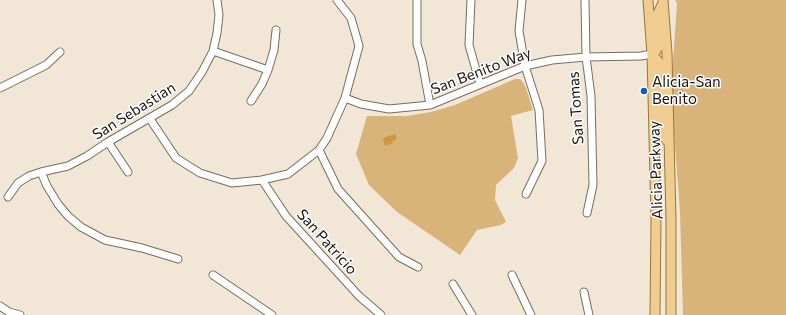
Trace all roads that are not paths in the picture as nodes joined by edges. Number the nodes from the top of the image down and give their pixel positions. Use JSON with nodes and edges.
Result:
{"nodes":[{"id":1,"x":217,"y":0,"type":"edge"},
{"id":2,"x":337,"y":0,"type":"edge"},
{"id":3,"x":417,"y":0,"type":"edge"},
{"id":4,"x":471,"y":0,"type":"edge"},
{"id":5,"x":522,"y":0,"type":"edge"},
{"id":6,"x":585,"y":0,"type":"edge"},
{"id":7,"x":648,"y":0,"type":"edge"},
{"id":8,"x":663,"y":1,"type":"edge"},
{"id":9,"x":276,"y":30,"type":"dead end"},
{"id":10,"x":213,"y":51,"type":"junction"},
{"id":11,"x":60,"y":52,"type":"dead end"},
{"id":12,"x":652,"y":54,"type":"junction"},
{"id":13,"x":586,"y":57,"type":"junction"},
{"id":14,"x":525,"y":66,"type":"junction"},
{"id":15,"x":268,"y":70,"type":"junction"},
{"id":16,"x":480,"y":84,"type":"junction"},
{"id":17,"x":0,"y":88,"type":"edge"},
{"id":18,"x":345,"y":98,"type":"junction"},
{"id":19,"x":251,"y":101,"type":"dead end"},
{"id":20,"x":430,"y":105,"type":"junction"},
{"id":21,"x":150,"y":119,"type":"junction"},
{"id":22,"x":108,"y":142,"type":"junction"},
{"id":23,"x":669,"y":142,"type":"junction"},
{"id":24,"x":318,"y":150,"type":"junction"},
{"id":25,"x":41,"y":172,"type":"junction"},
{"id":26,"x":128,"y":172,"type":"dead end"},
{"id":27,"x":262,"y":180,"type":"junction"},
{"id":28,"x":526,"y":194,"type":"dead end"},
{"id":29,"x":8,"y":197,"type":"dead end"},
{"id":30,"x":587,"y":213,"type":"dead end"},
{"id":31,"x":178,"y":259,"type":"dead end"},
{"id":32,"x":418,"y":267,"type":"dead end"},
{"id":33,"x":213,"y":275,"type":"dead end"},
{"id":34,"x":512,"y":275,"type":"dead end"},
{"id":35,"x":453,"y":284,"type":"dead end"},
{"id":36,"x":584,"y":292,"type":"dead end"},
{"id":37,"x":0,"y":306,"type":"edge"},
{"id":38,"x":20,"y":315,"type":"edge"},
{"id":39,"x":272,"y":315,"type":"edge"},
{"id":40,"x":381,"y":315,"type":"edge"},
{"id":41,"x":472,"y":315,"type":"edge"},
{"id":42,"x":531,"y":315,"type":"edge"},
{"id":43,"x":590,"y":315,"type":"edge"},
{"id":44,"x":656,"y":315,"type":"edge"},
{"id":45,"x":671,"y":315,"type":"edge"}],
"edges":[{"from":1,"to":10,"type":"street","name":"San Sebastian"},
{"from":2,"to":18,"type":"street"},
{"from":3,"to":20,"type":"street"},
{"from":4,"to":16,"type":"street"},
{"from":5,"to":14,"type":"street"},
{"from":6,"to":13,"type":"street","name":"San Tomas"},
{"from":7,"to":12,"type":"main road","name":"Alicia Parkway"},
{"from":8,"to":12,"type":"main road"},
{"from":8,"to":23,"type":"main road","name":"Alicia Parkway"},
{"from":9,"to":15,"type":"street"},
{"from":10,"to":15,"type":"street"},
{"from":10,"to":21,"type":"street","name":"San Sebastian"},
{"from":11,"to":17,"type":"street"},
{"from":12,"to":13,"type":"street","name":"San Benito Way"},
{"from":12,"to":23,"type":"main road"},
{"from":12,"to":44,"type":"main road","name":"Alicia Parkway"},
{"from":13,"to":14,"type":"street","name":"San Benito Way"},
{"from":13,"to":30,"type":"street","name":"San Tomas"},
{"from":14,"to":16,"type":"street","name":"San Benito Way"},
{"from":14,"to":28,"type":"street"},
{"from":15,"to":19,"type":"street"},
{"from":16,"to":20,"type":"street","name":"San Benito Way"},
{"from":18,"to":20,"type":"street","name":"San Benito Way"},
{"from":18,"to":24,"type":"street"},
{"from":21,"to":22,"type":"street","name":"San Sebastian"},
{"from":21,"to":27,"type":"street"},
{"from":22,"to":25,"type":"street","name":"San Sebastian"},
{"from":22,"to":26,"type":"street"},
{"from":23,"to":45,"type":"main road","name":"Alicia Parkway"},
{"from":24,"to":27,"type":"street"},
{"from":24,"to":32,"type":"street"},
{"from":25,"to":29,"type":"street","name":"San Sebastian"},
{"from":25,"to":31,"type":"street"},
{"from":27,"to":40,"type":"street","name":"San Patricio"},
{"from":33,"to":39,"type":"street"},
{"from":34,"to":42,"type":"street"},
{"from":35,"to":41,"type":"street"},
{"from":36,"to":43,"type":"street"},
{"from":37,"to":38,"type":"street"}]}
